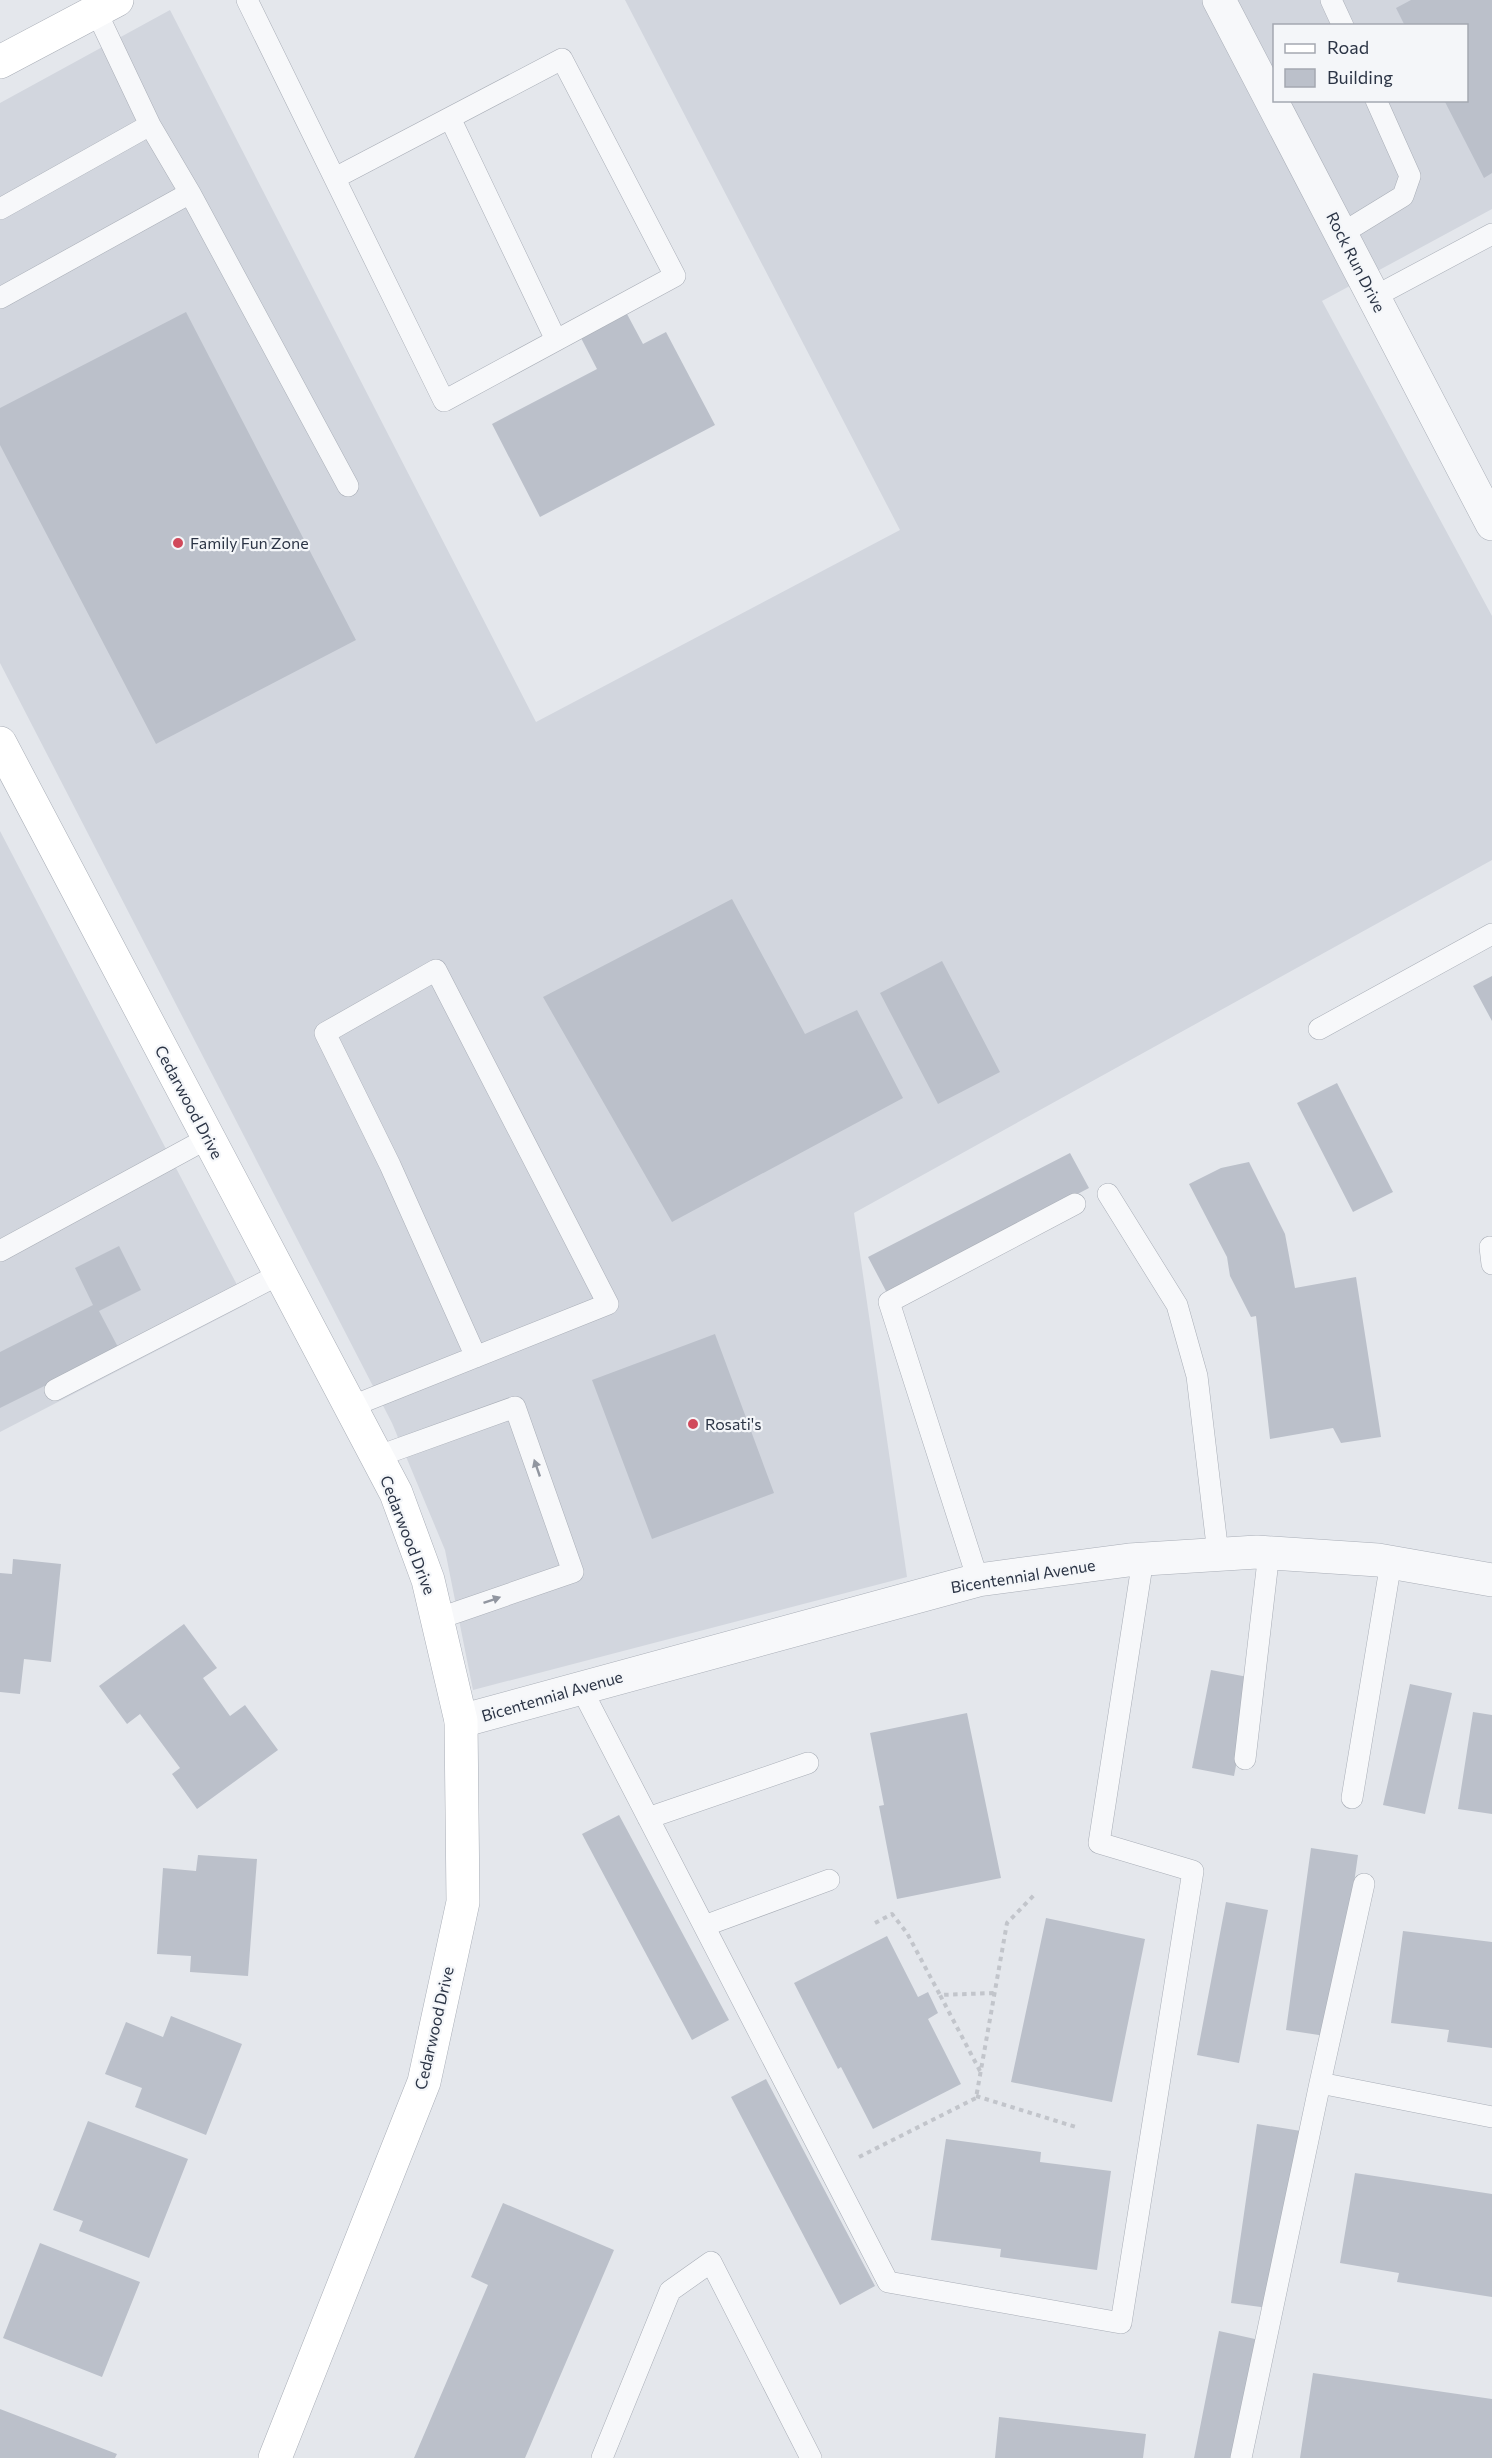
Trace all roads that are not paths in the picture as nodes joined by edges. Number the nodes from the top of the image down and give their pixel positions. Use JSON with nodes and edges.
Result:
{"nodes":[{"id":1,"x":247,"y":0,"type":"edge"},
{"id":2,"x":1219,"y":0,"type":"edge"},
{"id":3,"x":1331,"y":0,"type":"edge"},
{"id":4,"x":107,"y":5,"type":"edge"},
{"id":5,"x":1342,"y":24,"type":"edge"},
{"id":6,"x":0,"y":62,"type":"edge"},
{"id":7,"x":1377,"y":102,"type":"edge"},
{"id":8,"x":450,"y":118,"type":"junction"},
{"id":9,"x":150,"y":125,"type":"junction"},
{"id":10,"x":335,"y":178,"type":"junction"},
{"id":11,"x":190,"y":193,"type":"junction"},
{"id":12,"x":0,"y":209,"type":"edge"},
{"id":13,"x":1341,"y":234,"type":"junction"},
{"id":14,"x":1492,"y":234,"type":"edge"},
{"id":15,"x":1374,"y":297,"type":"junction"},
{"id":16,"x":0,"y":298,"type":"edge"},
{"id":17,"x":556,"y":340,"type":"junction"},
{"id":18,"x":348,"y":486,"type":"dead end"},
{"id":19,"x":1492,"y":524,"type":"edge"},
{"id":20,"x":0,"y":743,"type":"edge"},
{"id":21,"x":1492,"y":934,"type":"edge"},
{"id":22,"x":1319,"y":1029,"type":"dead end"},
{"id":23,"x":208,"y":1138,"type":"junction"},
{"id":24,"x":1108,"y":1194,"type":"dead end"},
{"id":25,"x":1075,"y":1204,"type":"dead end"},
{"id":26,"x":0,"y":1251,"type":"edge"},
{"id":27,"x":280,"y":1274,"type":"junction"},
{"id":28,"x":476,"y":1357,"type":"junction"},
{"id":29,"x":55,"y":1390,"type":"dead end"},
{"id":30,"x":350,"y":1407,"type":"junction"},
{"id":31,"x":376,"y":1457,"type":"junction"},
{"id":32,"x":1269,"y":1552,"type":"junction"},
{"id":33,"x":1218,"y":1554,"type":"junction"},
{"id":34,"x":1143,"y":1559,"type":"junction"},
{"id":35,"x":1391,"y":1562,"type":"junction"},
{"id":36,"x":978,"y":1580,"type":"junction"},
{"id":37,"x":1492,"y":1580,"type":"edge"},
{"id":38,"x":437,"y":1619,"type":"junction"},
{"id":39,"x":581,"y":1688,"type":"junction"},
{"id":40,"x":461,"y":1721,"type":"junction"},
{"id":41,"x":1245,"y":1759,"type":"dead end"},
{"id":42,"x":808,"y":1763,"type":"dead end"},
{"id":43,"x":1352,"y":1798,"type":"dead end"},
{"id":44,"x":648,"y":1818,"type":"junction"},
{"id":45,"x":829,"y":1880,"type":"dead end"},
{"id":46,"x":1364,"y":1884,"type":"dead end"},
{"id":47,"x":705,"y":1926,"type":"junction"},
{"id":48,"x":1320,"y":2084,"type":"junction"},
{"id":49,"x":1492,"y":2117,"type":"edge"},
{"id":50,"x":275,"y":2458,"type":"edge"},
{"id":51,"x":602,"y":2458,"type":"edge"},
{"id":52,"x":811,"y":2458,"type":"edge"},
{"id":53,"x":1241,"y":2458,"type":"edge"}],
"edges":[{"from":1,"to":10,"type":"lane"},
{"from":2,"to":13,"type":"street","name":"Rock Run Drive"},
{"from":3,"to":5,"type":"lane"},
{"from":4,"to":6,"type":"street"},
{"from":4,"to":9,"type":"lane"},
{"from":7,"to":13,"type":"lane"},
{"from":8,"to":10,"type":"lane"},
{"from":8,"to":17,"type":"lane"},
{"from":8,"to":17,"type":"lane"},
{"from":9,"to":11,"type":"lane"},
{"from":9,"to":12,"type":"lane"},
{"from":10,"to":17,"type":"lane"},
{"from":11,"to":16,"type":"lane"},
{"from":11,"to":18,"type":"lane"},
{"from":13,"to":15,"type":"street","name":"Rock Run Drive"},
{"from":14,"to":15,"type":"lane"},
{"from":15,"to":19,"type":"street","name":"Rock Run Drive"},
{"from":20,"to":23,"type":"street","name":"Cedarwood Drive"},
{"from":21,"to":22,"type":"lane"},
{"from":23,"to":26,"type":"lane"},
{"from":23,"to":27,"type":"street","name":"Cedarwood Drive"},
{"from":24,"to":33,"type":"lane"},
{"from":25,"to":36,"type":"lane"},
{"from":27,"to":29,"type":"lane"},
{"from":27,"to":30,"type":"street","name":"Cedarwood Drive"},
{"from":28,"to":28,"type":"lane"},
{"from":28,"to":30,"type":"lane"},
{"from":30,"to":31,"type":"street","name":"Cedarwood Drive"},
{"from":31,"to":38,"type":"street","name":"Cedarwood Drive"},
{"from":38,"to":31,"type":"lane","one_way":true},
{"from":32,"to":33,"type":"street","name":"Bicentennial Avenue"},
{"from":32,"to":35,"type":"street","name":"Bicentennial Avenue"},
{"from":32,"to":41,"type":"lane"},
{"from":33,"to":34,"type":"street","name":"Bicentennial Avenue"},
{"from":34,"to":36,"type":"street","name":"Bicentennial Avenue"},
{"from":34,"to":47,"type":"lane"},
{"from":35,"to":37,"type":"street","name":"Bicentennial Avenue"},
{"from":35,"to":43,"type":"lane"},
{"from":36,"to":39,"type":"street","name":"Bicentennial Avenue"},
{"from":38,"to":40,"type":"street","name":"Cedarwood Drive"},
{"from":39,"to":40,"type":"street","name":"Bicentennial Avenue"},
{"from":39,"to":44,"type":"lane"},
{"from":40,"to":50,"type":"street","name":"Cedarwood Drive"},
{"from":42,"to":44,"type":"lane"},
{"from":44,"to":47,"type":"lane"},
{"from":45,"to":47,"type":"lane"},
{"from":46,"to":48,"type":"lane"},
{"from":48,"to":49,"type":"lane"},
{"from":48,"to":53,"type":"lane"},
{"from":51,"to":52,"type":"lane"}]}
